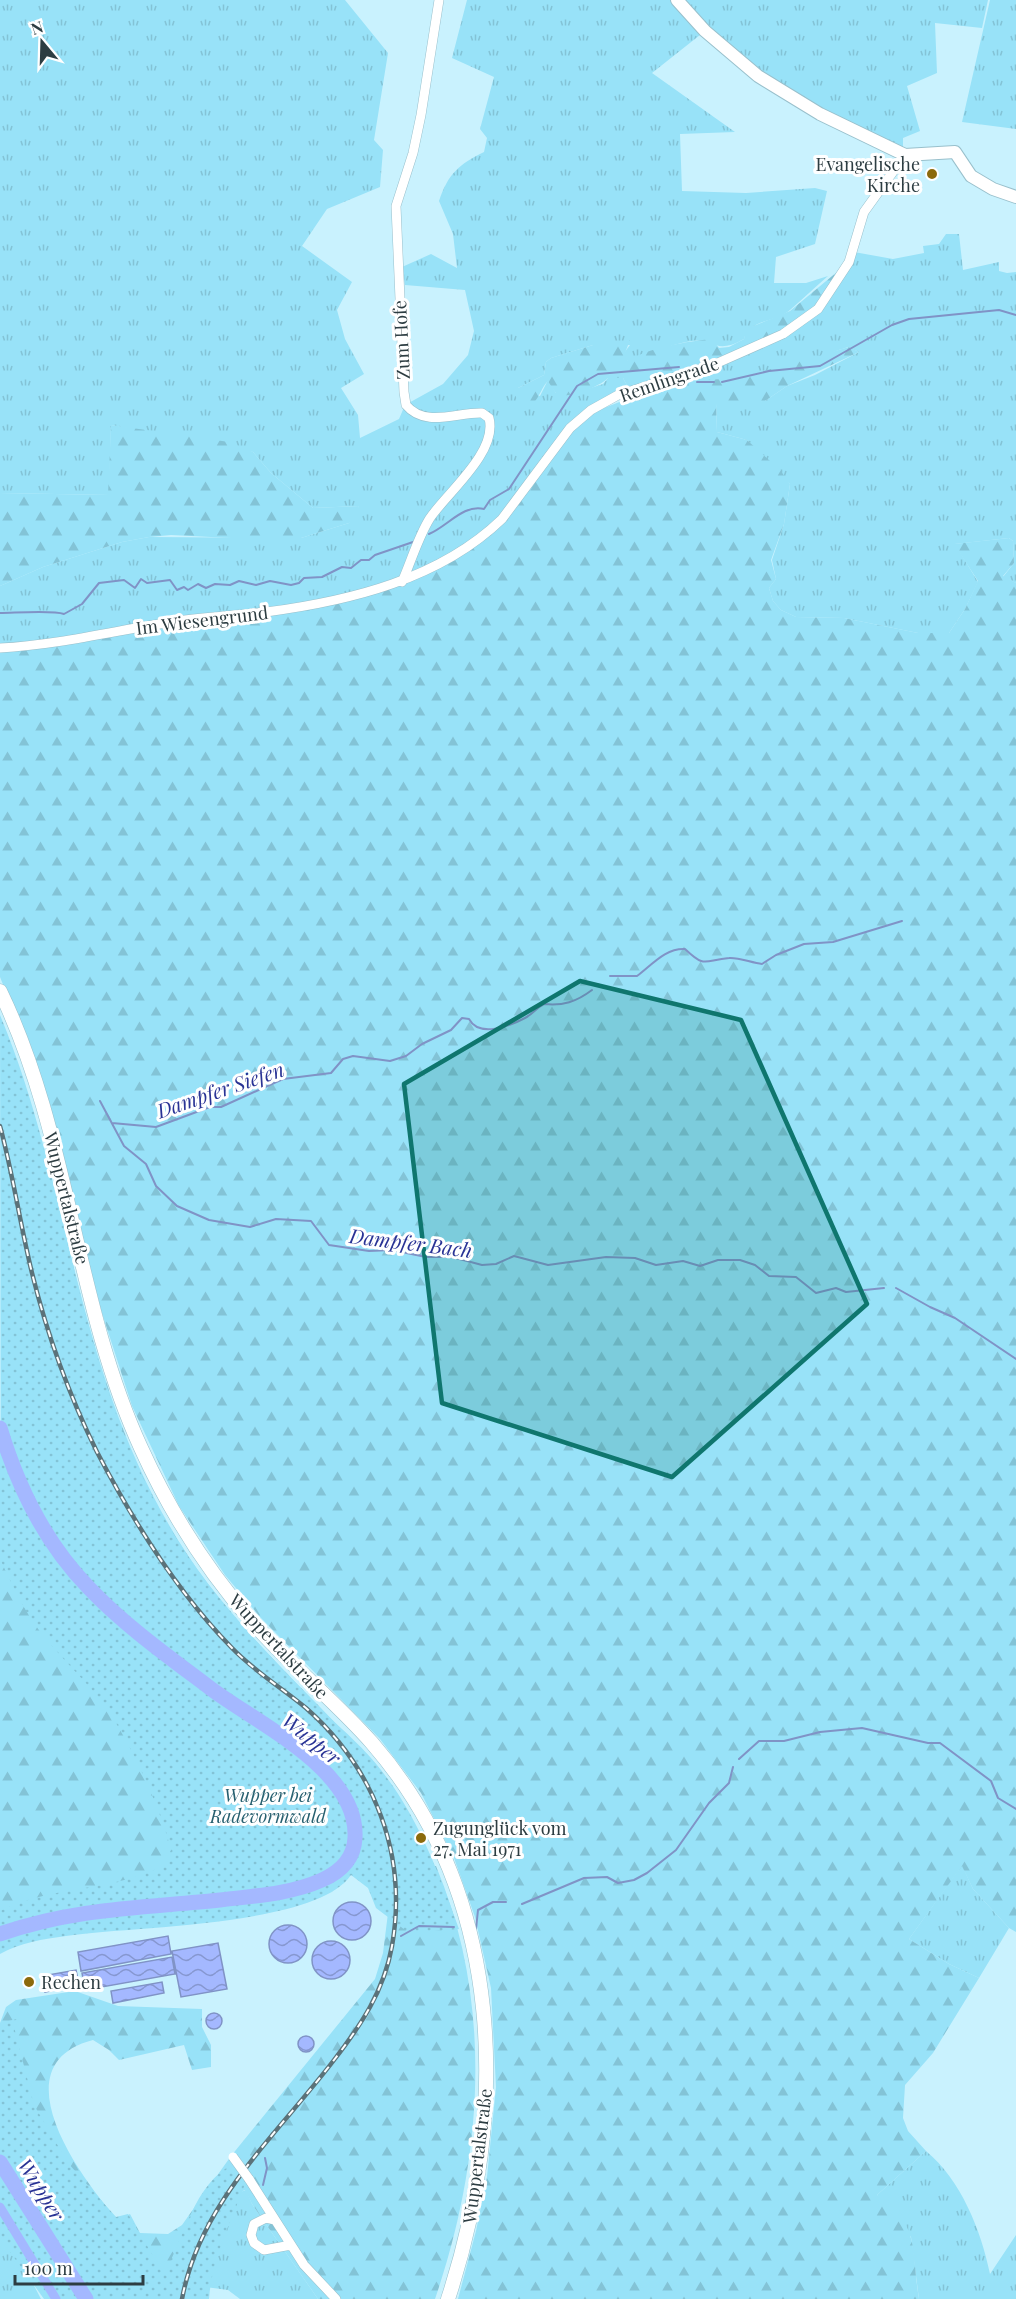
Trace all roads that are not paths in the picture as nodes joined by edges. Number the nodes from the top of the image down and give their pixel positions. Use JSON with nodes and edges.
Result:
{"nodes":[{"id":1,"x":439,"y":0,"type":"edge"},
{"id":2,"x":677,"y":0,"type":"edge"},
{"id":3,"x":905,"y":155,"type":"junction"},
{"id":4,"x":1016,"y":197,"type":"edge"},
{"id":5,"x":402,"y":582,"type":"junction"},
{"id":6,"x":0,"y":648,"type":"edge"},
{"id":7,"x":0,"y":991,"type":"edge"},
{"id":8,"x":233,"y":2157,"type":"dead end"},
{"id":9,"x":275,"y":2220,"type":"junction"},
{"id":10,"x":291,"y":2246,"type":"junction"},
{"id":11,"x":336,"y":2299,"type":"edge"},
{"id":12,"x":448,"y":2299,"type":"edge"}],
"edges":[{"from":1,"to":5,"type":"street","name":"Zum Hofe"},
{"from":2,"to":3,"type":"street"},
{"from":3,"to":4,"type":"street"},
{"from":3,"to":5,"type":"street","name":"Remlingrade"},
{"from":5,"to":6,"type":"street","name":"Im Wiesengrund"},
{"from":7,"to":12,"type":"main road","name":"Wuppertalstraße"},
{"from":8,"to":9,"type":"street","bridge":true},
{"from":9,"to":10,"type":"street"},
{"from":9,"to":10,"type":"street"},
{"from":10,"to":11,"type":"street"}]}
